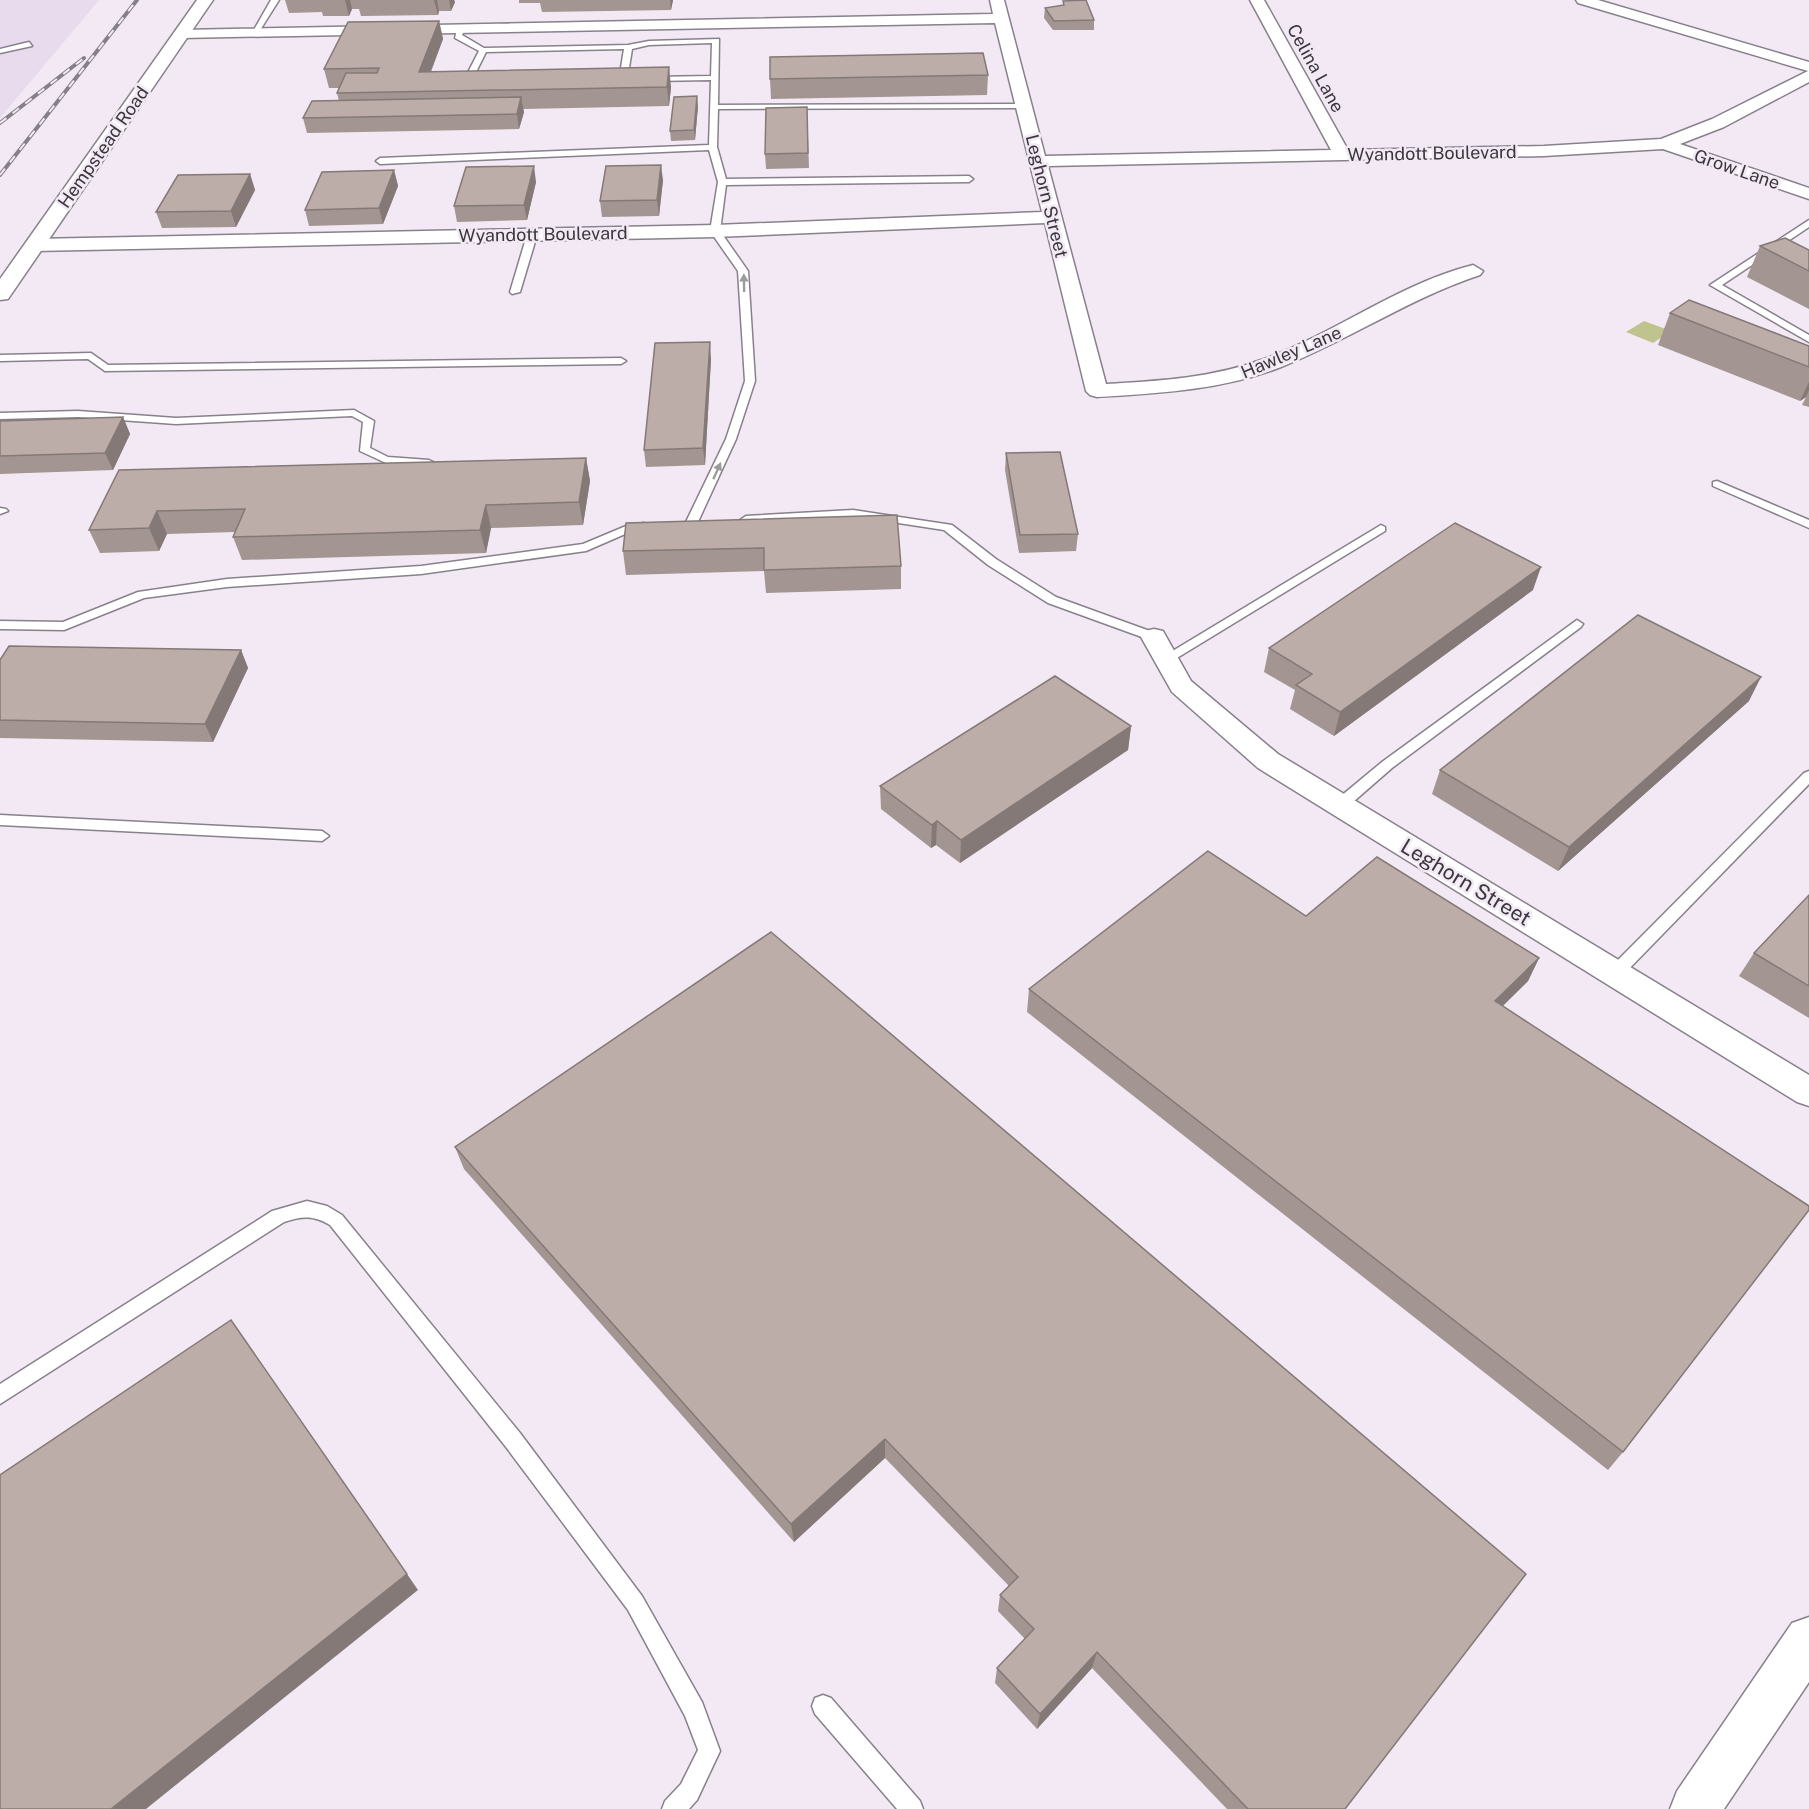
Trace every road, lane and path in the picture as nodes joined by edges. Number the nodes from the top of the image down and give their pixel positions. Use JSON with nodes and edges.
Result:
{"nodes":[{"id":1,"x":205,"y":0,"type":"edge"},
{"id":2,"x":275,"y":0,"type":"edge"},
{"id":3,"x":998,"y":0,"type":"edge"},
{"id":4,"x":1257,"y":0,"type":"edge"},
{"id":5,"x":1583,"y":0,"type":"edge"},
{"id":6,"x":711,"y":8,"type":"dead end"},
{"id":7,"x":1000,"y":18,"type":"junction"},
{"id":8,"x":710,"y":24,"type":"junction"},
{"id":9,"x":460,"y":29,"type":"junction"},
{"id":10,"x":254,"y":33,"type":"junction"},
{"id":11,"x":181,"y":34,"type":"junction"},
{"id":12,"x":29,"y":44,"type":"dead end"},
{"id":13,"x":628,"y":47,"type":"junction"},
{"id":14,"x":483,"y":50,"type":"junction"},
{"id":15,"x":0,"y":51,"type":"edge"},
{"id":16,"x":1809,"y":67,"type":"edge"},
{"id":17,"x":1809,"y":76,"type":"edge"},
{"id":18,"x":715,"y":78,"type":"junction"},
{"id":19,"x":646,"y":79,"type":"edge"},
{"id":20,"x":611,"y":80,"type":"edge"},
{"id":21,"x":623,"y":80,"type":"junction"},
{"id":22,"x":634,"y":80,"type":"edge"},
{"id":23,"x":479,"y":82,"type":"edge"},
{"id":24,"x":1024,"y":106,"type":"junction"},
{"id":25,"x":716,"y":107,"type":"junction"},
{"id":26,"x":1664,"y":144,"type":"junction"},
{"id":27,"x":713,"y":147,"type":"junction"},
{"id":28,"x":1342,"y":155,"type":"junction"},
{"id":29,"x":380,"y":161,"type":"dead end"},
{"id":30,"x":1040,"y":161,"type":"junction"},
{"id":31,"x":969,"y":179,"type":"dead end"},
{"id":32,"x":722,"y":182,"type":"junction"},
{"id":33,"x":1809,"y":194,"type":"edge"},
{"id":34,"x":1052,"y":217,"type":"junction"},
{"id":35,"x":1809,"y":223,"type":"edge"},
{"id":36,"x":715,"y":231,"type":"junction"},
{"id":37,"x":532,"y":235,"type":"junction"},
{"id":38,"x":34,"y":245,"type":"junction"},
{"id":39,"x":1473,"y":271,"type":"dead end"},
{"id":40,"x":515,"y":292,"type":"dead end"},
{"id":41,"x":0,"y":294,"type":"edge"},
{"id":42,"x":1809,"y":339,"type":"edge"},
{"id":43,"x":0,"y":358,"type":"edge"},
{"id":44,"x":621,"y":361,"type":"dead end"},
{"id":45,"x":1097,"y":391,"type":"joint"},
{"id":46,"x":0,"y":416,"type":"edge"},
{"id":47,"x":443,"y":463,"type":"edge"},
{"id":48,"x":1717,"y":484,"type":"dead end"},
{"id":49,"x":737,"y":521,"type":"edge"},
{"id":50,"x":692,"y":524,"type":"edge"},
{"id":51,"x":1809,"y":524,"type":"edge"},
{"id":52,"x":660,"y":526,"type":"edge"},
{"id":53,"x":1381,"y":529,"type":"dead end"},
{"id":54,"x":1577,"y":624,"type":"dead end"},
{"id":55,"x":0,"y":625,"type":"edge"},
{"id":56,"x":1161,"y":647,"type":"junction"},
{"id":57,"x":1809,"y":776,"type":"edge"},
{"id":58,"x":1340,"y":806,"type":"junction"},
{"id":59,"x":0,"y":820,"type":"edge"},
{"id":60,"x":322,"y":836,"type":"dead end"},
{"id":61,"x":1615,"y":973,"type":"junction"},
{"id":62,"x":1809,"y":1092,"type":"edge"},
{"id":63,"x":0,"y":1395,"type":"edge"},
{"id":64,"x":1809,"y":1640,"type":"edge"},
{"id":65,"x":822,"y":1706,"type":"dead end"},
{"id":66,"x":674,"y":1809,"type":"edge"},
{"id":67,"x":912,"y":1809,"type":"edge"},
{"id":68,"x":1695,"y":1809,"type":"edge"}],
"edges":[{"from":1,"to":11,"type":"main road","name":"Hempstead Road"},
{"from":2,"to":10,"type":"lane"},
{"from":3,"to":7,"type":"street","name":"Leghorn Street"},
{"from":4,"to":28,"type":"street","name":"Celina Lane"},
{"from":5,"to":16,"type":"street"},
{"from":6,"to":8,"type":"street"},
{"from":7,"to":8,"type":"street"},
{"from":7,"to":24,"type":"street","name":"Leghorn Street"},
{"from":8,"to":9,"type":"street"},
{"from":9,"to":10,"type":"street"},
{"from":9,"to":14,"type":"lane"},
{"from":10,"to":11,"type":"street"},
{"from":11,"to":38,"type":"main road","name":"Hempstead Road"},
{"from":12,"to":15,"type":"lane"},
{"from":13,"to":14,"type":"lane"},
{"from":13,"to":18,"type":"lane"},
{"from":13,"to":21,"type":"lane"},
{"from":14,"to":23,"type":"lane"},
{"from":17,"to":26,"type":"street","name":"Wyandott Boulevard"},
{"from":18,"to":19,"type":"lane"},
{"from":18,"to":25,"type":"lane"},
{"from":20,"to":21,"type":"lane"},
{"from":21,"to":22,"type":"lane"},
{"from":24,"to":25,"type":"lane"},
{"from":24,"to":30,"type":"street","name":"Leghorn Street"},
{"from":25,"to":27,"type":"lane"},
{"from":26,"to":28,"type":"street","name":"Wyandott Boulevard"},
{"from":26,"to":33,"type":"street","name":"Grow Lane"},
{"from":27,"to":29,"type":"lane"},
{"from":27,"to":32,"type":"lane"},
{"from":28,"to":30,"type":"street","name":"Wyandott Boulevard"},
{"from":30,"to":34,"type":"street","name":"Leghorn Street"},
{"from":31,"to":32,"type":"lane"},
{"from":32,"to":36,"type":"lane"},
{"from":34,"to":36,"type":"street","name":"Wyandott Boulevard"},
{"from":34,"to":45,"type":"street","name":"Leghorn Street"},
{"from":35,"to":42,"type":"lane"},
{"from":36,"to":37,"type":"street","name":"Wyandott Boulevard"},
{"from":50,"to":36,"type":"lane","one_way":true},
{"from":37,"to":38,"type":"street","name":"Wyandott Boulevard"},
{"from":37,"to":40,"type":"lane"},
{"from":38,"to":41,"type":"main road","name":"Hempstead Road"},
{"from":39,"to":45,"type":"street","name":"Hawley Lane"},
{"from":43,"to":44,"type":"lane"},
{"from":46,"to":47,"type":"lane"},
{"from":48,"to":51,"type":"lane"},
{"from":49,"to":56,"type":"lane"},
{"from":52,"to":55,"type":"lane"},
{"from":53,"to":56,"type":"lane"},
{"from":54,"to":58,"type":"lane"},
{"from":56,"to":58,"type":"street","name":"Leghorn Street"},
{"from":57,"to":61,"type":"lane"},
{"from":58,"to":61,"type":"street","name":"Leghorn Street"},
{"from":59,"to":60,"type":"lane"},
{"from":61,"to":62,"type":"street","name":"Leghorn Street"},
{"from":63,"to":66,"type":"lane"},
{"from":64,"to":68,"type":"main road"},
{"from":65,"to":67,"type":"lane"}]}
